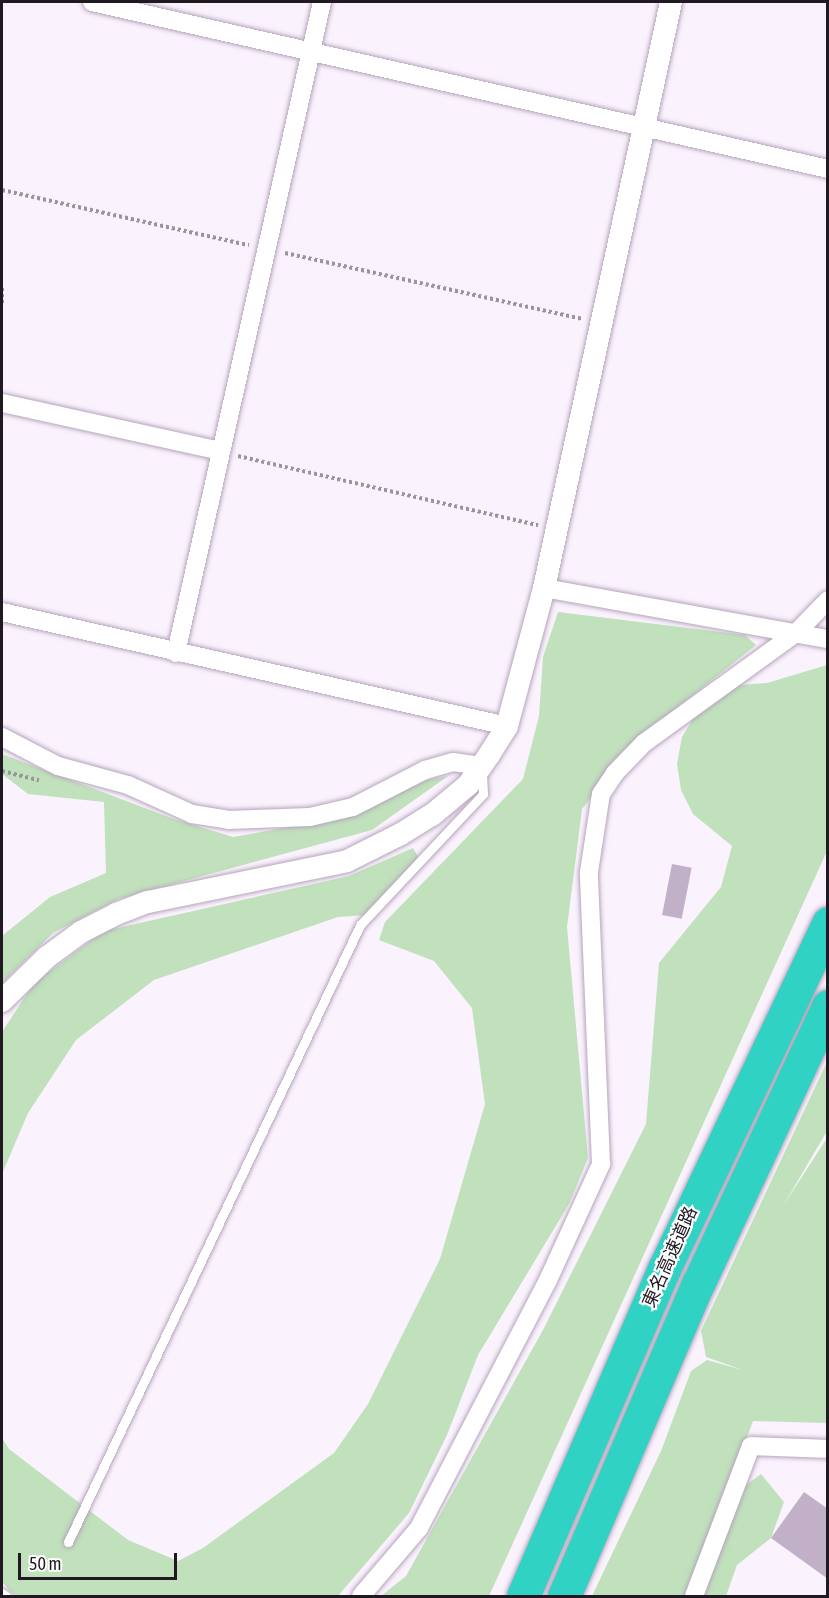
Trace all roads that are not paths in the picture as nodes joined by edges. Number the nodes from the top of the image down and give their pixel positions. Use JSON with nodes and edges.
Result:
{"nodes":[{"id":1,"x":92,"y":2,"type":"edge"},
{"id":2,"x":322,"y":2,"type":"edge"},
{"id":3,"x":671,"y":2,"type":"edge"},
{"id":4,"x":310,"y":52,"type":"junction"},
{"id":5,"x":643,"y":128,"type":"junction"},
{"id":6,"x":828,"y":169,"type":"edge"},
{"id":7,"x":2,"y":403,"type":"edge"},
{"id":8,"x":220,"y":451,"type":"junction"},
{"id":9,"x":544,"y":588,"type":"junction"},
{"id":10,"x":828,"y":600,"type":"edge"},
{"id":11,"x":2,"y":612,"type":"edge"},
{"id":12,"x":796,"y":633,"type":"junction"},
{"id":13,"x":828,"y":639,"type":"edge"},
{"id":14,"x":176,"y":653,"type":"junction"},
{"id":15,"x":507,"y":726,"type":"junction"},
{"id":16,"x":2,"y":737,"type":"edge"},
{"id":17,"x":481,"y":766,"type":"junction"},
{"id":18,"x":828,"y":923,"type":"edge"},
{"id":19,"x":2,"y":1001,"type":"edge"},
{"id":20,"x":828,"y":1006,"type":"edge"},
{"id":21,"x":828,"y":1449,"type":"edge"},
{"id":22,"x":68,"y":1542,"type":"dead end"},
{"id":23,"x":2,"y":1593,"type":"edge"},
{"id":24,"x":6,"y":1596,"type":"edge"},
{"id":25,"x":361,"y":1596,"type":"edge"},
{"id":26,"x":523,"y":1596,"type":"edge"},
{"id":27,"x":564,"y":1596,"type":"edge"},
{"id":28,"x":694,"y":1596,"type":"edge"}],
"edges":[{"from":1,"to":4,"type":"street"},
{"from":2,"to":4,"type":"street"},
{"from":3,"to":5,"type":"street"},
{"from":4,"to":5,"type":"street"},
{"from":4,"to":8,"type":"street"},
{"from":5,"to":6,"type":"street"},
{"from":5,"to":9,"type":"street"},
{"from":7,"to":8,"type":"street"},
{"from":8,"to":14,"type":"street"},
{"from":9,"to":12,"type":"street"},
{"from":9,"to":15,"type":"street"},
{"from":10,"to":12,"type":"street"},
{"from":11,"to":14,"type":"street"},
{"from":12,"to":13,"type":"street"},
{"from":12,"to":25,"type":"street"},
{"from":14,"to":15,"type":"street"},
{"from":15,"to":17,"type":"street"},
{"from":16,"to":17,"type":"street"},
{"from":17,"to":19,"type":"street"},
{"from":17,"to":22,"type":"lane"},
{"from":18,"to":26,"type":"highway","name":"東名高速道路"},
{"from":20,"to":27,"type":"highway","name":"東名高速道路"},
{"from":21,"to":28,"type":"street"},
{"from":23,"to":24,"type":"lane"}]}
